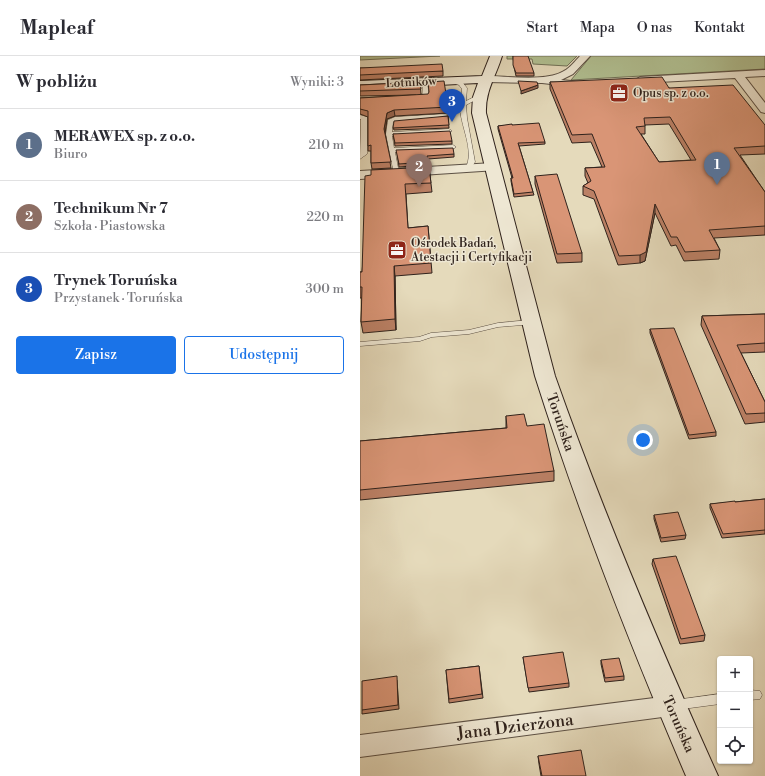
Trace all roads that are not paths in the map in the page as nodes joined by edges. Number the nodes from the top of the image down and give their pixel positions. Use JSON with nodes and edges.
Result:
{"nodes":[{"id":1,"x":496,"y":56,"type":"edge"},
{"id":2,"x":585,"y":56,"type":"edge"},
{"id":3,"x":765,"y":73,"type":"edge"},
{"id":4,"x":738,"y":75,"type":"junction"},
{"id":5,"x":447,"y":80,"type":"junction"},
{"id":6,"x":543,"y":80,"type":"junction"},
{"id":7,"x":424,"y":81,"type":"junction"},
{"id":8,"x":630,"y":81,"type":"edge"},
{"id":9,"x":592,"y":83,"type":"edge"},
{"id":10,"x":360,"y":85,"type":"edge"},
{"id":11,"x":476,"y":93,"type":"junction"},
{"id":12,"x":411,"y":98,"type":"edge"},
{"id":13,"x":765,"y":110,"type":"edge"},
{"id":14,"x":446,"y":116,"type":"edge"},
{"id":15,"x":360,"y":117,"type":"edge"},
{"id":16,"x":449,"y":130,"type":"edge"},
{"id":17,"x":389,"y":134,"type":"junction"},
{"id":18,"x":453,"y":147,"type":"edge"},
{"id":19,"x":391,"y":150,"type":"junction"},
{"id":20,"x":360,"y":157,"type":"edge"},
{"id":21,"x":492,"y":167,"type":"junction"},
{"id":22,"x":468,"y":169,"type":"junction"},
{"id":23,"x":396,"y":173,"type":"junction"},
{"id":24,"x":360,"y":175,"type":"edge"},
{"id":25,"x":531,"y":322,"type":"junction"},
{"id":26,"x":360,"y":344,"type":"edge"},
{"id":27,"x":717,"y":699,"type":"edge"},
{"id":28,"x":670,"y":706,"type":"junction"},
{"id":29,"x":360,"y":746,"type":"edge"},
{"id":30,"x":702,"y":776,"type":"edge"}],
"edges":[{"from":1,"to":11,"type":"street","name":"Toruńska"},
{"from":2,"to":6,"type":"street"},
{"from":3,"to":4,"type":"street"},
{"from":4,"to":8,"type":"street"},
{"from":4,"to":13,"type":"street"},
{"from":5,"to":7,"type":"street","name":"Lotników"},
{"from":5,"to":11,"type":"street","name":"Lotników"},
{"from":5,"to":11,"type":"lane"},
{"from":6,"to":9,"type":"street"},
{"from":6,"to":11,"type":"street"},
{"from":7,"to":10,"type":"street","name":"Lotników"},
{"from":7,"to":12,"type":"lane"},
{"from":11,"to":21,"type":"street","name":"Toruńska"},
{"from":11,"to":22,"type":"lane"},
{"from":14,"to":17,"type":"lane"},
{"from":15,"to":20,"type":"lane"},
{"from":16,"to":17,"type":"lane"},
{"from":17,"to":19,"type":"lane"},
{"from":18,"to":19,"type":"lane"},
{"from":19,"to":23,"type":"lane"},
{"from":21,"to":22,"type":"street"},
{"from":21,"to":25,"type":"street","name":"Toruńska"},
{"from":22,"to":23,"type":"street"},
{"from":23,"to":24,"type":"street"},
{"from":25,"to":26,"type":"lane"},
{"from":25,"to":28,"type":"street","name":"Toruńska"},
{"from":27,"to":28,"type":"lane"},
{"from":28,"to":29,"type":"street","name":"Jana Dzierżona"},
{"from":28,"to":30,"type":"street","name":"Toruńska"}]}
